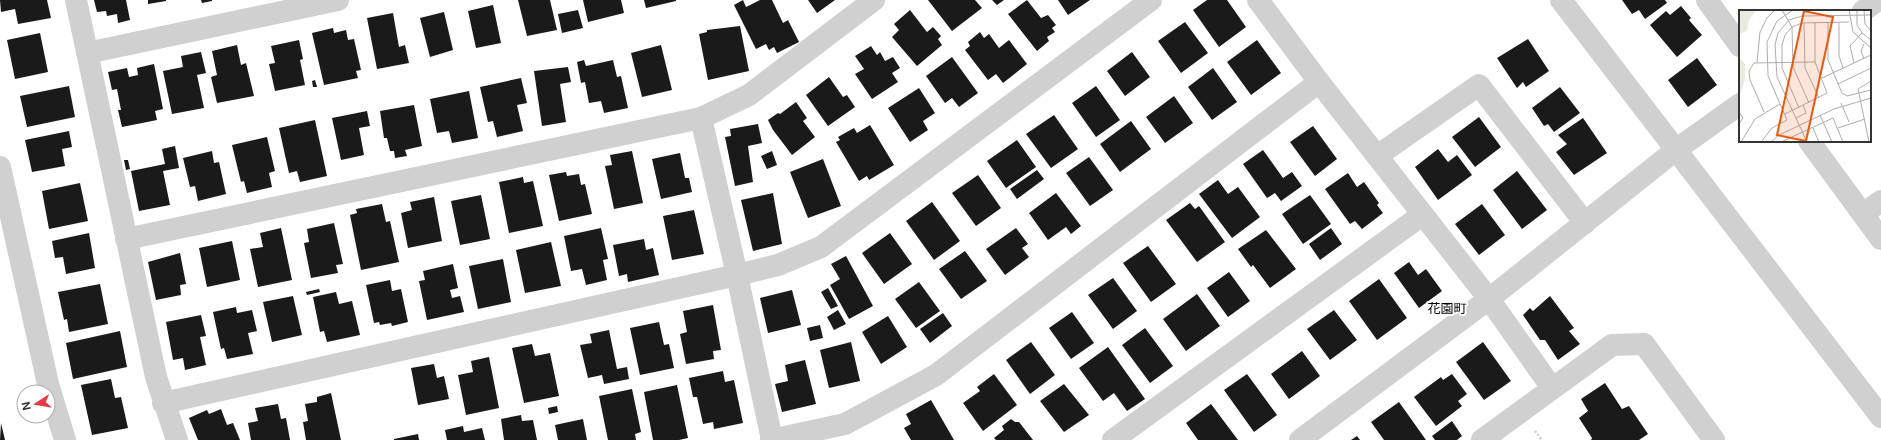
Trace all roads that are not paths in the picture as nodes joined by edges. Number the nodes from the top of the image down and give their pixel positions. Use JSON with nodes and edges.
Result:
{"nodes":[{"id":1,"x":76,"y":0,"type":"edge"},
{"id":2,"x":338,"y":0,"type":"edge"},
{"id":3,"x":874,"y":0,"type":"edge"},
{"id":4,"x":1151,"y":0,"type":"edge"},
{"id":5,"x":1258,"y":0,"type":"edge"},
{"id":6,"x":1561,"y":0,"type":"edge"},
{"id":7,"x":1707,"y":0,"type":"edge"},
{"id":8,"x":1878,"y":0,"type":"edge"},
{"id":9,"x":1864,"y":10,"type":"edge"},
{"id":10,"x":1739,"y":45,"type":"edge"},
{"id":11,"x":87,"y":53,"type":"junction"},
{"id":12,"x":1319,"y":82,"type":"junction"},
{"id":13,"x":1739,"y":105,"type":"edge"},
{"id":14,"x":701,"y":118,"type":"junction"},
{"id":15,"x":1811,"y":142,"type":"edge"},
{"id":16,"x":1677,"y":149,"type":"junction"},
{"id":17,"x":1377,"y":156,"type":"junction"},
{"id":18,"x":0,"y":167,"type":"edge"},
{"id":19,"x":1881,"y":201,"type":"edge"},
{"id":20,"x":1863,"y":214,"type":"junction"},
{"id":21,"x":1422,"y":215,"type":"junction"},
{"id":22,"x":1585,"y":223,"type":"junction"},
{"id":23,"x":126,"y":239,"type":"junction"},
{"id":24,"x":1881,"y":239,"type":"edge"},
{"id":25,"x":737,"y":275,"type":"junction"},
{"id":26,"x":1489,"y":299,"type":"junction"},
{"id":27,"x":1552,"y":388,"type":"junction"},
{"id":28,"x":163,"y":403,"type":"junction"},
{"id":29,"x":1881,"y":417,"type":"edge"},
{"id":30,"x":65,"y":440,"type":"edge"},
{"id":31,"x":177,"y":440,"type":"edge"},
{"id":32,"x":771,"y":440,"type":"edge"},
{"id":33,"x":1113,"y":440,"type":"edge"},
{"id":34,"x":1300,"y":440,"type":"edge"},
{"id":35,"x":1482,"y":440,"type":"edge"},
{"id":36,"x":1714,"y":440,"type":"edge"}],
"edges":[{"from":1,"to":11,"type":"street"},
{"from":2,"to":11,"type":"street"},
{"from":3,"to":14,"type":"street"},
{"from":4,"to":25,"type":"street"},
{"from":5,"to":12,"type":"street"},
{"from":6,"to":16,"type":"street"},
{"from":7,"to":10,"type":"street"},
{"from":8,"to":9,"type":"street"},
{"from":11,"to":23,"type":"street"},
{"from":12,"to":17,"type":"street"},
{"from":12,"to":32,"type":"street"},
{"from":13,"to":16,"type":"street"},
{"from":14,"to":23,"type":"street"},
{"from":14,"to":25,"type":"street"},
{"from":15,"to":20,"type":"street"},
{"from":16,"to":22,"type":"street"},
{"from":16,"to":29,"type":"street"},
{"from":17,"to":21,"type":"street"},
{"from":17,"to":22,"type":"street"},
{"from":18,"to":30,"type":"street"},
{"from":19,"to":20,"type":"street"},
{"from":20,"to":24,"type":"street"},
{"from":21,"to":26,"type":"street"},
{"from":21,"to":33,"type":"street"},
{"from":22,"to":26,"type":"street"},
{"from":23,"to":28,"type":"street"},
{"from":25,"to":28,"type":"street"},
{"from":25,"to":32,"type":"street"},
{"from":26,"to":27,"type":"street"},
{"from":26,"to":34,"type":"street"},
{"from":27,"to":35,"type":"street"},
{"from":27,"to":36,"type":"street"},
{"from":28,"to":31,"type":"street"}]}
